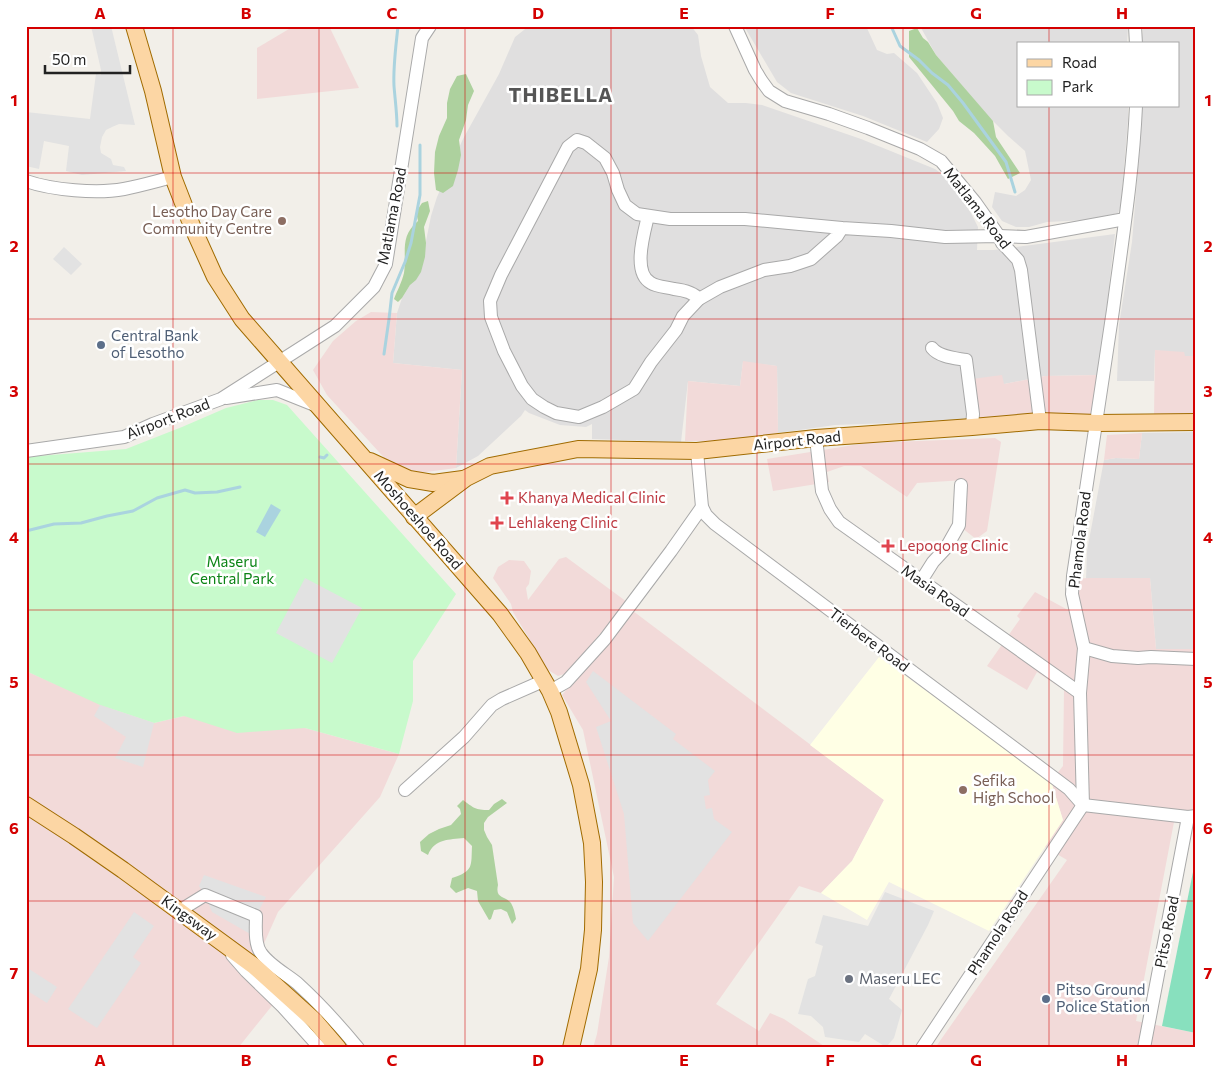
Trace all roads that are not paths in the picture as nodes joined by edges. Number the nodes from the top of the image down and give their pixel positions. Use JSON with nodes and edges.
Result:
{"nodes":[{"id":1,"x":134,"y":26,"type":"edge"},
{"id":2,"x":430,"y":26,"type":"edge"},
{"id":3,"x":735,"y":26,"type":"edge"},
{"id":4,"x":1135,"y":26,"type":"edge"},
{"id":5,"x":1136,"y":42,"type":"edge"},
{"id":6,"x":1136,"y":108,"type":"edge"},
{"id":7,"x":174,"y":177,"type":"junction"},
{"id":8,"x":26,"y":181,"type":"edge"},
{"id":9,"x":648,"y":216,"type":"junction"},
{"id":10,"x":1126,"y":219,"type":"junction"},
{"id":11,"x":842,"y":228,"type":"junction"},
{"id":12,"x":999,"y":236,"type":"junction"},
{"id":13,"x":699,"y":299,"type":"junction"},
{"id":14,"x":932,"y":348,"type":"dead end"},
{"id":15,"x":280,"y":362,"type":"junction"},
{"id":16,"x":221,"y":399,"type":"junction"},
{"id":17,"x":319,"y":407,"type":"junction"},
{"id":18,"x":1040,"y":421,"type":"junction"},
{"id":19,"x":1196,"y":422,"type":"edge"},
{"id":20,"x":1096,"y":423,"type":"junction"},
{"id":21,"x":972,"y":427,"type":"junction"},
{"id":22,"x":816,"y":438,"type":"junction"},
{"id":23,"x":26,"y":451,"type":"edge"},
{"id":24,"x":697,"y":451,"type":"junction"},
{"id":25,"x":363,"y":458,"type":"junction"},
{"id":26,"x":466,"y":478,"type":"junction"},
{"id":27,"x":961,"y":485,"type":"dead end"},
{"id":28,"x":702,"y":507,"type":"junction"},
{"id":29,"x":414,"y":517,"type":"junction"},
{"id":30,"x":921,"y":581,"type":"junction"},
{"id":31,"x":1084,"y":648,"type":"junction"},
{"id":32,"x":1196,"y":659,"type":"edge"},
{"id":33,"x":546,"y":686,"type":"junction"},
{"id":34,"x":1080,"y":693,"type":"junction"},
{"id":35,"x":405,"y":790,"type":"dead end"},
{"id":36,"x":26,"y":805,"type":"edge"},
{"id":37,"x":1083,"y":805,"type":"junction"},
{"id":38,"x":1192,"y":817,"type":"edge"},
{"id":39,"x":179,"y":911,"type":"junction"},
{"id":40,"x":219,"y":940,"type":"junction"},
{"id":41,"x":320,"y":1048,"type":"edge"},
{"id":42,"x":338,"y":1048,"type":"edge"},
{"id":43,"x":358,"y":1048,"type":"edge"},
{"id":44,"x":571,"y":1048,"type":"edge"},
{"id":45,"x":922,"y":1048,"type":"edge"},
{"id":46,"x":1144,"y":1048,"type":"edge"}],
"edges":[{"from":1,"to":7,"type":"main road","name":"Moshoeshoe Road"},
{"from":2,"to":15,"type":"street","name":"Matlama Road"},
{"from":3,"to":12,"type":"street","name":"Matlama Road"},
{"from":4,"to":5,"type":"street"},
{"from":6,"to":10,"type":"street","name":"Phamola Road"},
{"from":7,"to":8,"type":"street"},
{"from":7,"to":15,"type":"main road","name":"Moshoeshoe Road"},
{"from":9,"to":11,"type":"street"},
{"from":9,"to":13,"type":"street"},
{"from":9,"to":13,"type":"street"},
{"from":10,"to":12,"type":"street"},
{"from":10,"to":20,"type":"street","name":"Phamola Road"},
{"from":11,"to":12,"type":"street"},
{"from":11,"to":13,"type":"street"},
{"from":12,"to":18,"type":"street","name":"Matlama Road"},
{"from":14,"to":21,"type":"street"},
{"from":15,"to":16,"type":"street","name":"Matlama Road"},
{"from":15,"to":17,"type":"main road","name":"Moshoeshoe Road"},
{"from":16,"to":17,"type":"street"},
{"from":16,"to":23,"type":"street","name":"Airport Road"},
{"from":17,"to":25,"type":"main road","name":"Moshoeshoe Road"},
{"from":18,"to":20,"type":"main road","name":"Airport Road"},
{"from":18,"to":21,"type":"main road","name":"Airport Road"},
{"from":19,"to":20,"type":"main road","name":"Airport Road"},
{"from":20,"to":31,"type":"street","name":"Phamola Road"},
{"from":21,"to":22,"type":"main road","name":"Airport Road"},
{"from":22,"to":24,"type":"main road","name":"Airport Road"},
{"from":22,"to":30,"type":"street","name":"Masia Road"},
{"from":24,"to":26,"type":"main road","name":"Airport Road"},
{"from":24,"to":28,"type":"street"},
{"from":25,"to":26,"type":"main road"},
{"from":25,"to":29,"type":"main road","name":"Moshoeshoe Road"},
{"from":26,"to":29,"type":"main road","name":"Airport Road"},
{"from":27,"to":30,"type":"street"},
{"from":28,"to":33,"type":"street"},
{"from":28,"to":37,"type":"street","name":"Tierbere Road"},
{"from":29,"to":33,"type":"main road","name":"Moshoeshoe Road"},
{"from":30,"to":34,"type":"street","name":"Masia Road"},
{"from":31,"to":32,"type":"street"},
{"from":31,"to":34,"type":"street","name":"Phamola Road"},
{"from":33,"to":35,"type":"street"},
{"from":33,"to":44,"type":"main road","name":"Moshoeshoe Road"},
{"from":34,"to":37,"type":"street","name":"Phamola Road"},
{"from":36,"to":39,"type":"main road","name":"Kingsway"},
{"from":37,"to":38,"type":"street"},
{"from":37,"to":45,"type":"street","name":"Phamola Road"},
{"from":38,"to":46,"type":"street","name":"Pitso Road"},
{"from":39,"to":40,"type":"main road","name":"Kingsway"},
{"from":39,"to":43,"type":"street"},
{"from":40,"to":41,"type":"street"},
{"from":40,"to":42,"type":"main road","name":"Kingsway"}]}
